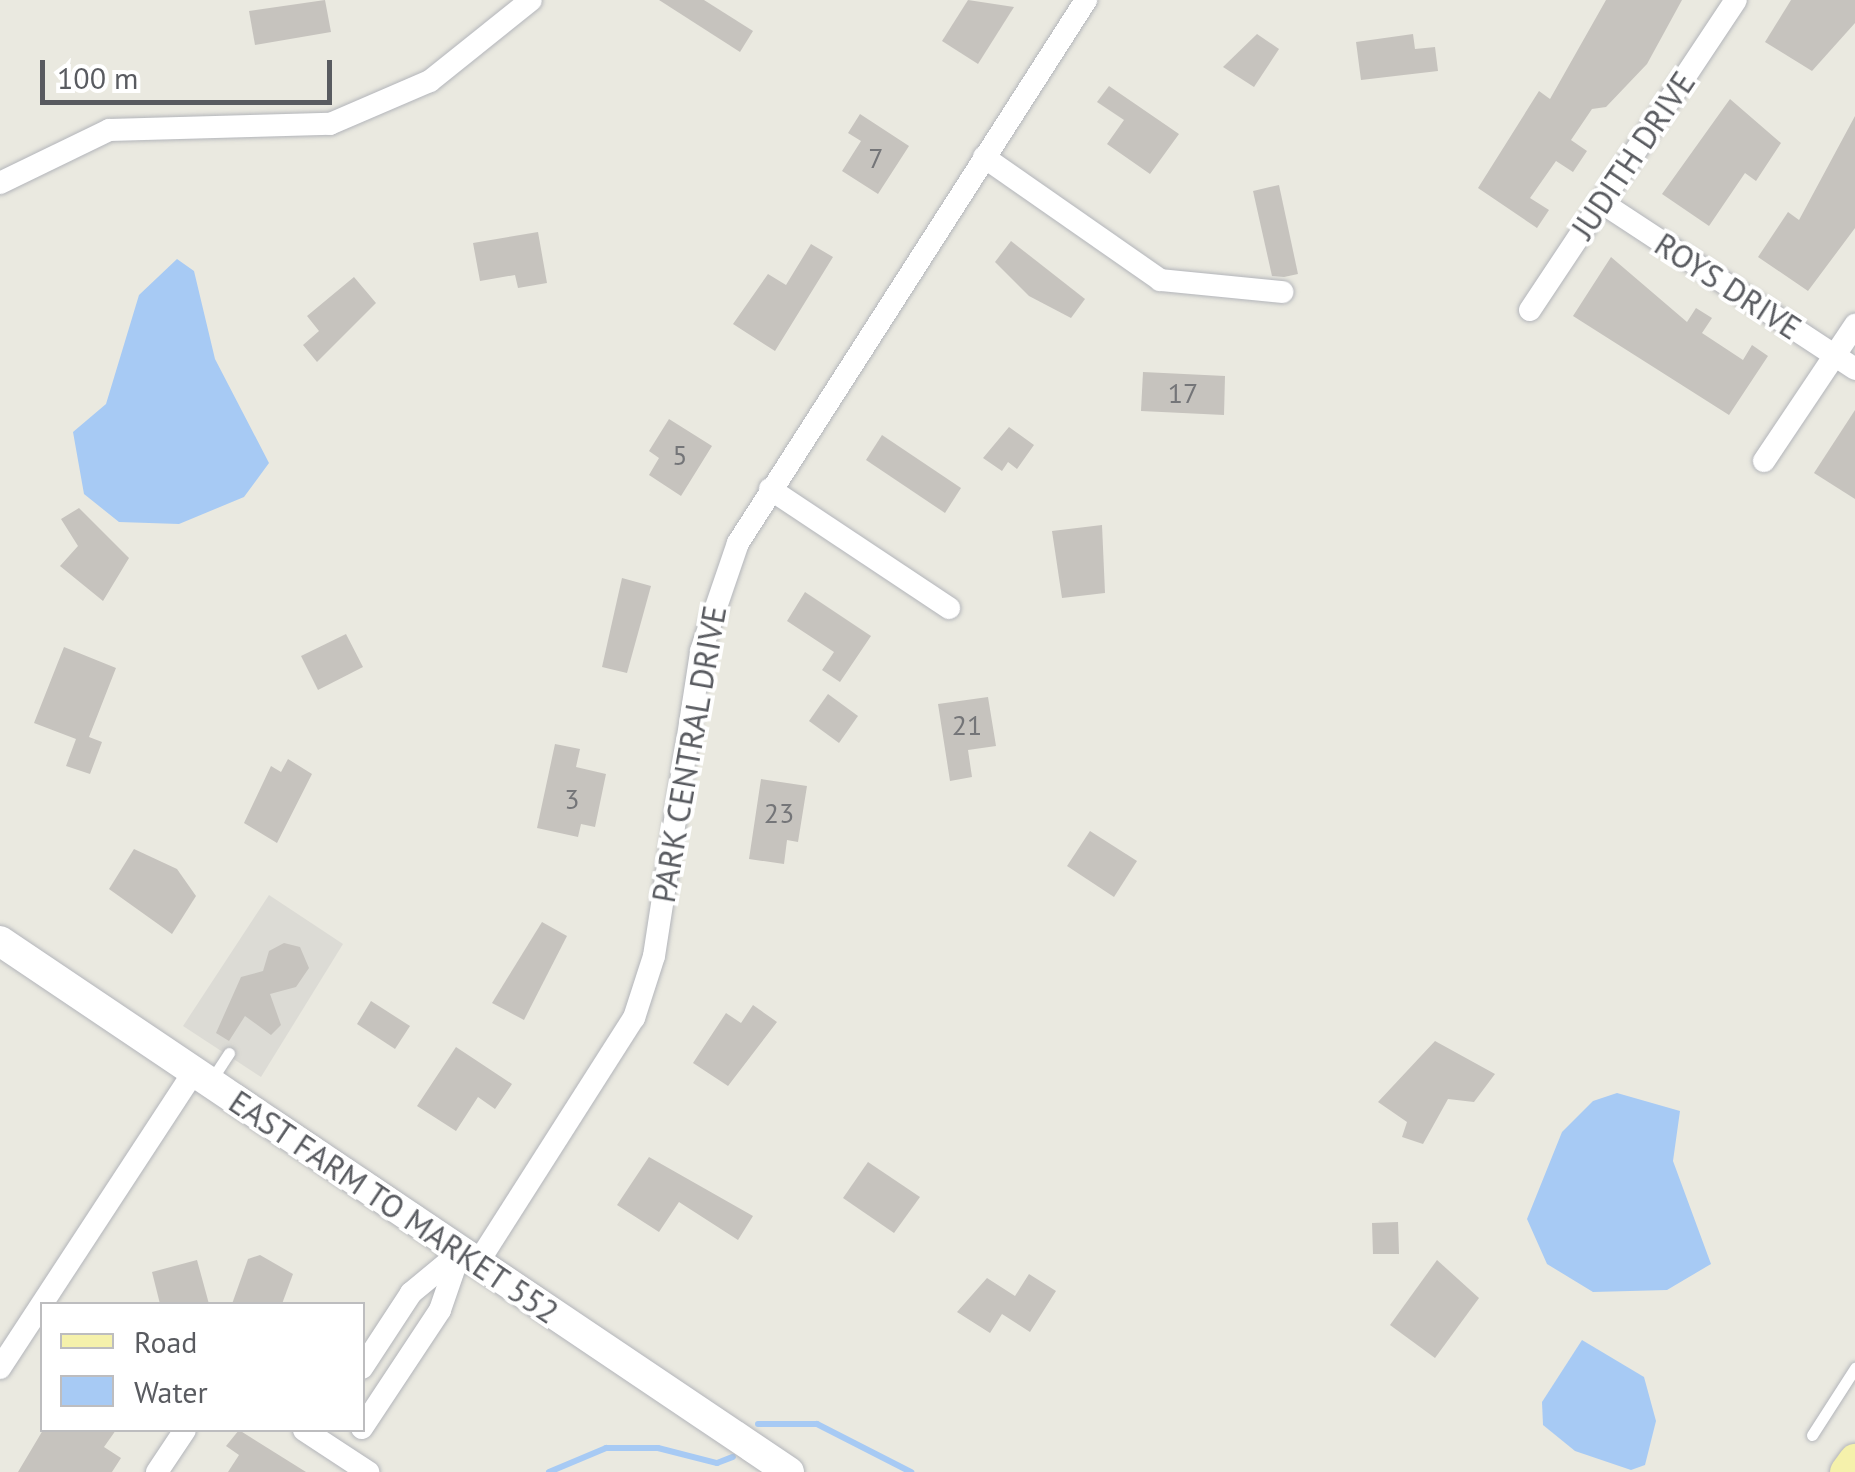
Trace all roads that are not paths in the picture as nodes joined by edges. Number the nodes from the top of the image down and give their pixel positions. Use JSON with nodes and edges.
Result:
{"nodes":[{"id":1,"x":532,"y":0,"type":"edge"},
{"id":2,"x":1086,"y":0,"type":"edge"},
{"id":3,"x":1736,"y":0,"type":"edge"},
{"id":4,"x":984,"y":157,"type":"junction"},
{"id":5,"x":0,"y":183,"type":"edge"},
{"id":6,"x":1601,"y":202,"type":"junction"},
{"id":7,"x":1282,"y":292,"type":"dead end"},
{"id":8,"x":1530,"y":310,"type":"dead end"},
{"id":9,"x":1855,"y":325,"type":"edge"},
{"id":10,"x":1834,"y":356,"type":"junction"},
{"id":11,"x":1855,"y":370,"type":"edge"},
{"id":12,"x":1764,"y":461,"type":"dead end"},
{"id":13,"x":770,"y":488,"type":"junction"},
{"id":14,"x":949,"y":608,"type":"dead end"},
{"id":15,"x":0,"y":942,"type":"edge"},
{"id":16,"x":229,"y":1053,"type":"dead end"},
{"id":17,"x":202,"y":1077,"type":"junction"},
{"id":18,"x":468,"y":1258,"type":"junction"},
{"id":19,"x":46,"y":1302,"type":"edge"},
{"id":20,"x":40,"y":1310,"type":"edge"},
{"id":21,"x":365,"y":1363,"type":"edge"},
{"id":22,"x":0,"y":1368,"type":"edge"},
{"id":23,"x":1855,"y":1368,"type":"edge"},
{"id":24,"x":365,"y":1424,"type":"edge"},
{"id":25,"x":184,"y":1432,"type":"edge"},
{"id":26,"x":1812,"y":1434,"type":"dead end"},
{"id":27,"x":331,"y":1438,"type":"edge"},
{"id":28,"x":1855,"y":1460,"type":"edge"},
{"id":29,"x":157,"y":1472,"type":"edge"},
{"id":30,"x":368,"y":1472,"type":"edge"},
{"id":31,"x":789,"y":1472,"type":"edge"},
{"id":32,"x":1848,"y":1472,"type":"edge"}],
"edges":[{"from":1,"to":5,"type":"street"},
{"from":2,"to":4,"type":"street","name":"PARK CENTRAL DRIVE"},
{"from":3,"to":6,"type":"street","name":"JUDITH DRIVE"},
{"from":4,"to":7,"type":"street"},
{"from":4,"to":13,"type":"street","name":"PARK CENTRAL DRIVE"},
{"from":6,"to":8,"type":"street","name":"JUDITH DRIVE"},
{"from":6,"to":10,"type":"street","name":"ROYS DRIVE"},
{"from":9,"to":10,"type":"street"},
{"from":10,"to":11,"type":"street","name":"ROYS DRIVE"},
{"from":10,"to":12,"type":"street"},
{"from":13,"to":14,"type":"street"},
{"from":13,"to":18,"type":"street","name":"PARK CENTRAL DRIVE"},
{"from":15,"to":17,"type":"main road","name":"EAST FARM TO MARKET 552"},
{"from":16,"to":17,"type":"lane"},
{"from":17,"to":18,"type":"main road","name":"EAST FARM TO MARKET 552"},
{"from":17,"to":19,"type":"street"},
{"from":18,"to":21,"type":"street"},
{"from":18,"to":24,"type":"street"},
{"from":18,"to":31,"type":"main road","name":"EAST FARM TO MARKET 552"},
{"from":20,"to":22,"type":"street"},
{"from":23,"to":26,"type":"lane"},
{"from":25,"to":29,"type":"street"},
{"from":27,"to":30,"type":"street"},
{"from":28,"to":32,"type":"main road"}]}
